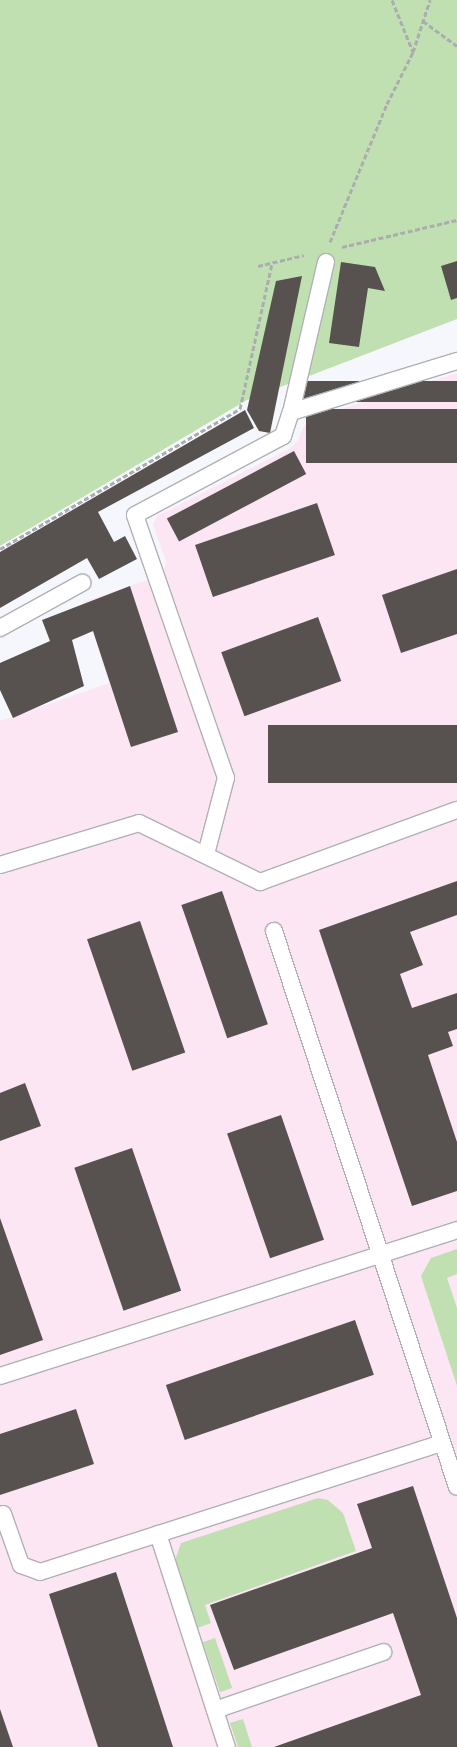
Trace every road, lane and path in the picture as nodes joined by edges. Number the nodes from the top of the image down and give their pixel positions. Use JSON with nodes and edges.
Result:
{"nodes":[{"id":1,"x":392,"y":0,"type":"edge"},
{"id":2,"x":430,"y":0,"type":"edge"},
{"id":3,"x":423,"y":21,"type":"junction"},
{"id":4,"x":457,"y":46,"type":"edge"},
{"id":5,"x":413,"y":52,"type":"junction"},
{"id":6,"x":457,"y":220,"type":"edge"},
{"id":7,"x":336,"y":248,"type":"dead end"},
{"id":8,"x":308,"y":254,"type":"dead end"},
{"id":9,"x":326,"y":256,"type":"joint"},
{"id":10,"x":272,"y":263,"type":"junction"},
{"id":11,"x":258,"y":266,"type":"dead end"},
{"id":12,"x":457,"y":361,"type":"edge"},
{"id":13,"x":291,"y":412,"type":"junction"},
{"id":14,"x":0,"y":549,"type":"edge"},
{"id":15,"x":82,"y":583,"type":"dead end"},
{"id":16,"x":0,"y":628,"type":"edge"},
{"id":17,"x":457,"y":810,"type":"edge"},
{"id":18,"x":206,"y":854,"type":"junction"},
{"id":19,"x":0,"y":865,"type":"edge"},
{"id":20,"x":274,"y":931,"type":"dead end"},
{"id":21,"x":457,"y":1230,"type":"edge"},
{"id":22,"x":380,"y":1254,"type":"junction"},
{"id":23,"x":0,"y":1376,"type":"edge"},
{"id":24,"x":442,"y":1443,"type":"junction"},
{"id":25,"x":457,"y":1487,"type":"edge"},
{"id":26,"x":3,"y":1514,"type":"dead end"},
{"id":27,"x":158,"y":1534,"type":"junction"},
{"id":28,"x":383,"y":1652,"type":"dead end"},
{"id":29,"x":215,"y":1710,"type":"junction"},
{"id":30,"x":227,"y":1747,"type":"edge"}],
"edges":[{"from":1,"to":5,"type":"path"},
{"from":2,"to":3,"type":"path"},
{"from":3,"to":4,"type":"path"},
{"from":3,"to":5,"type":"path"},
{"from":5,"to":9,"type":"path"},
{"from":6,"to":7,"type":"path"},
{"from":8,"to":10,"type":"path"},
{"from":9,"to":13,"type":"lane"},
{"from":10,"to":11,"type":"path"},
{"from":10,"to":14,"type":"path"},
{"from":12,"to":13,"type":"lane"},
{"from":13,"to":18,"type":"lane"},
{"from":15,"to":16,"type":"lane"},
{"from":17,"to":18,"type":"lane"},
{"from":18,"to":19,"type":"lane"},
{"from":20,"to":22,"type":"lane"},
{"from":21,"to":22,"type":"lane"},
{"from":22,"to":23,"type":"lane"},
{"from":22,"to":24,"type":"lane"},
{"from":24,"to":25,"type":"lane"},
{"from":24,"to":27,"type":"lane"},
{"from":26,"to":27,"type":"lane"},
{"from":27,"to":29,"type":"lane"},
{"from":28,"to":29,"type":"lane"},
{"from":29,"to":30,"type":"lane"}]}
